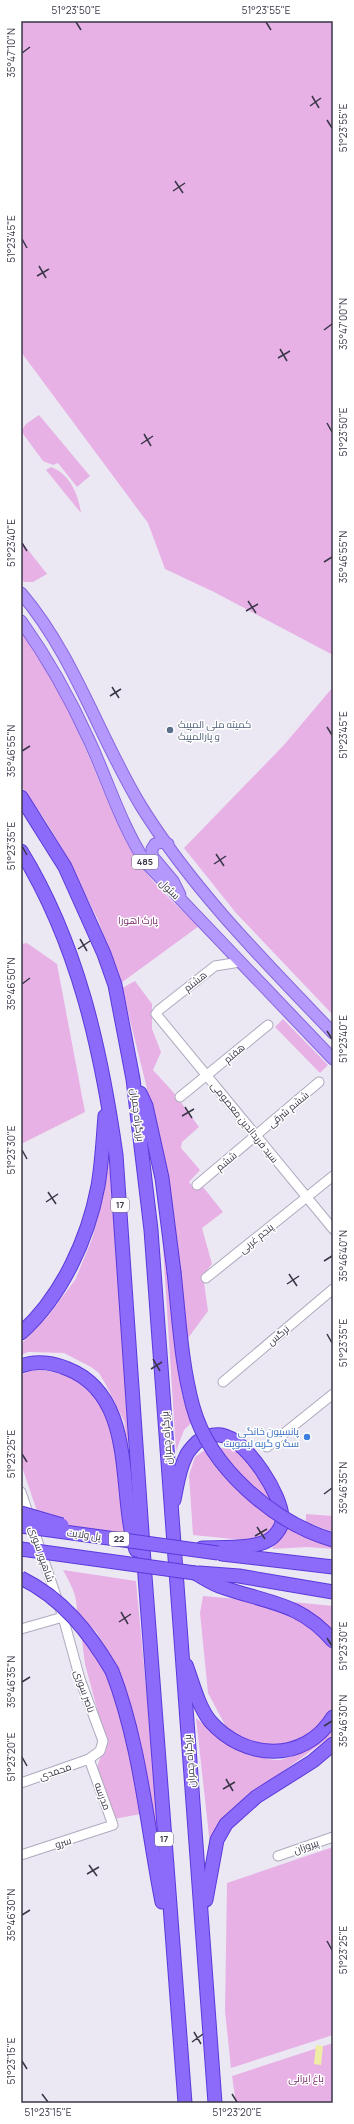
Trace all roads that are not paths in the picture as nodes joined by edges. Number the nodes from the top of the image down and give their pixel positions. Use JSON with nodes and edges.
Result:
{"nodes":[{"id":1,"x":21,"y":593,"type":"edge"},
{"id":2,"x":21,"y":621,"type":"edge"},
{"id":3,"x":21,"y":797,"type":"edge"},
{"id":4,"x":168,"y":844,"type":"junction"},
{"id":5,"x":21,"y":851,"type":"edge"},
{"id":6,"x":184,"y":902,"type":"junction"},
{"id":7,"x":240,"y":962,"type":"junction"},
{"id":8,"x":156,"y":1014,"type":"joint"},
{"id":9,"x":268,"y":1025,"type":"dead end"},
{"id":10,"x":333,"y":1033,"type":"edge"},
{"id":11,"x":333,"y":1059,"type":"edge"},
{"id":12,"x":207,"y":1076,"type":"junction"},
{"id":13,"x":133,"y":1079,"type":"junction"},
{"id":14,"x":320,"y":1082,"type":"dead end"},
{"id":15,"x":107,"y":1094,"type":"junction"},
{"id":16,"x":180,"y":1097,"type":"dead end"},
{"id":17,"x":256,"y":1136,"type":"junction"},
{"id":18,"x":333,"y":1176,"type":"edge"},
{"id":19,"x":197,"y":1185,"type":"dead end"},
{"id":20,"x":306,"y":1197,"type":"junction"},
{"id":21,"x":333,"y":1230,"type":"edge"},
{"id":22,"x":206,"y":1278,"type":"dead end"},
{"id":23,"x":333,"y":1289,"type":"edge"},
{"id":24,"x":24,"y":1330,"type":"edge"},
{"id":25,"x":21,"y":1366,"type":"edge"},
{"id":26,"x":223,"y":1382,"type":"dead end"},
{"id":27,"x":333,"y":1394,"type":"edge"},
{"id":28,"x":267,"y":1447,"type":"dead end"},
{"id":29,"x":21,"y":1492,"type":"edge"},
{"id":30,"x":21,"y":1513,"type":"edge"},
{"id":31,"x":171,"y":1516,"type":"junction"},
{"id":32,"x":21,"y":1526,"type":"edge"},
{"id":33,"x":110,"y":1538,"type":"junction"},
{"id":34,"x":333,"y":1540,"type":"edge"},
{"id":35,"x":185,"y":1548,"type":"junction"},
{"id":36,"x":21,"y":1549,"type":"edge"},
{"id":37,"x":333,"y":1567,"type":"edge"},
{"id":38,"x":195,"y":1573,"type":"junction"},
{"id":39,"x":145,"y":1576,"type":"junction"},
{"id":40,"x":21,"y":1578,"type":"edge"},
{"id":41,"x":333,"y":1592,"type":"edge"},
{"id":42,"x":63,"y":1617,"type":"junction"},
{"id":43,"x":21,"y":1629,"type":"edge"},
{"id":44,"x":333,"y":1641,"type":"edge"},
{"id":45,"x":180,"y":1648,"type":"junction"},
{"id":46,"x":333,"y":1717,"type":"edge"},
{"id":47,"x":333,"y":1744,"type":"edge"},
{"id":48,"x":89,"y":1759,"type":"junction"},
{"id":49,"x":21,"y":1782,"type":"edge"},
{"id":50,"x":105,"y":1828,"type":"joint"},
{"id":51,"x":333,"y":1837,"type":"edge"},
{"id":52,"x":21,"y":1856,"type":"edge"},
{"id":53,"x":278,"y":1856,"type":"dead end"},
{"id":54,"x":202,"y":1919,"type":"junction"},
{"id":55,"x":172,"y":1938,"type":"junction"},
{"id":56,"x":185,"y":2103,"type":"edge"},
{"id":57,"x":215,"y":2103,"type":"edge"}],
"edges":[{"from":1,"to":4,"type":"main road","number":"485"},
{"from":2,"to":6,"type":"main road","name":"سئول","number":"485"},
{"from":3,"to":13,"type":"highway","name":"بزرگراه چمران"},
{"from":4,"to":6,"type":"main road"},
{"from":4,"to":10,"type":"main road","number":"485"},
{"from":5,"to":15,"type":"highway","number":"17"},
{"from":6,"to":7,"type":"main road","name":"سئول","number":"485"},
{"from":7,"to":8,"type":"street","name":"هشتم"},
{"from":7,"to":11,"type":"main road","name":"سئول","number":"485"},
{"from":8,"to":12,"type":"street","name":"سید فریدالدین معصومی"},
{"from":9,"to":12,"type":"street","name":"هفتم"},
{"from":12,"to":16,"type":"street","name":"هفتم"},
{"from":12,"to":17,"type":"street","name":"سید فریدالدین معصومی"},
{"from":13,"to":31,"type":"highway","name":"بزرگراه چمران"},
{"from":13,"to":34,"type":"highway","bridge":true},
{"from":14,"to":17,"type":"street","name":"ششم شرقی"},
{"from":15,"to":24,"type":"highway"},
{"from":15,"to":39,"type":"highway","number":"17"},
{"from":17,"to":19,"type":"street","name":"ششم"},
{"from":17,"to":20,"type":"street","name":"سید فریدالدین معصومی"},
{"from":18,"to":20,"type":"street","name":"پنجم غربی"},
{"from":20,"to":21,"type":"street","name":"سید فریدالدین معصومی"},
{"from":20,"to":22,"type":"street","name":"پنجم غربی"},
{"from":23,"to":26,"type":"street","name":"نرگس"},
{"from":25,"to":39,"type":"highway"},
{"from":27,"to":28,"type":"street"},
{"from":29,"to":42,"type":"street","name":"شاهپور سوری"},
{"from":30,"to":33,"type":"highway","bridge":true},
{"from":31,"to":35,"type":"highway"},
{"from":31,"to":45,"type":"highway","name":"بزرگراه چمران"},
{"from":32,"to":33,"type":"highway","name":"پل ولایت","number":"22","bridge":true},
{"from":33,"to":35,"type":"highway","name":"پل ولایت","number":"22","bridge":true},
{"from":35,"to":37,"type":"highway","name":"پل ولایت","number":"22","bridge":true},
{"from":36,"to":38,"type":"highway","bridge":true},
{"from":38,"to":41,"type":"highway"},
{"from":38,"to":44,"type":"highway"},
{"from":39,"to":55,"type":"highway","number":"17"},
{"from":40,"to":55,"type":"highway","bridge":true},
{"from":42,"to":43,"type":"street"},
{"from":42,"to":48,"type":"street","name":"ناصر سوری"},
{"from":45,"to":46,"type":"highway"},
{"from":45,"to":54,"type":"highway","name":"بزرگراه چمران"},
{"from":47,"to":54,"type":"highway"},
{"from":48,"to":49,"type":"street","name":"محمدی"},
{"from":48,"to":50,"type":"street","name":"مدرسه"},
{"from":50,"to":52,"type":"street","name":"سرو"},
{"from":51,"to":53,"type":"street","name":"پیروزان"},
{"from":54,"to":57,"type":"highway","name":"بزرگراه چمران"},
{"from":55,"to":56,"type":"highway","number":"17"}]}
